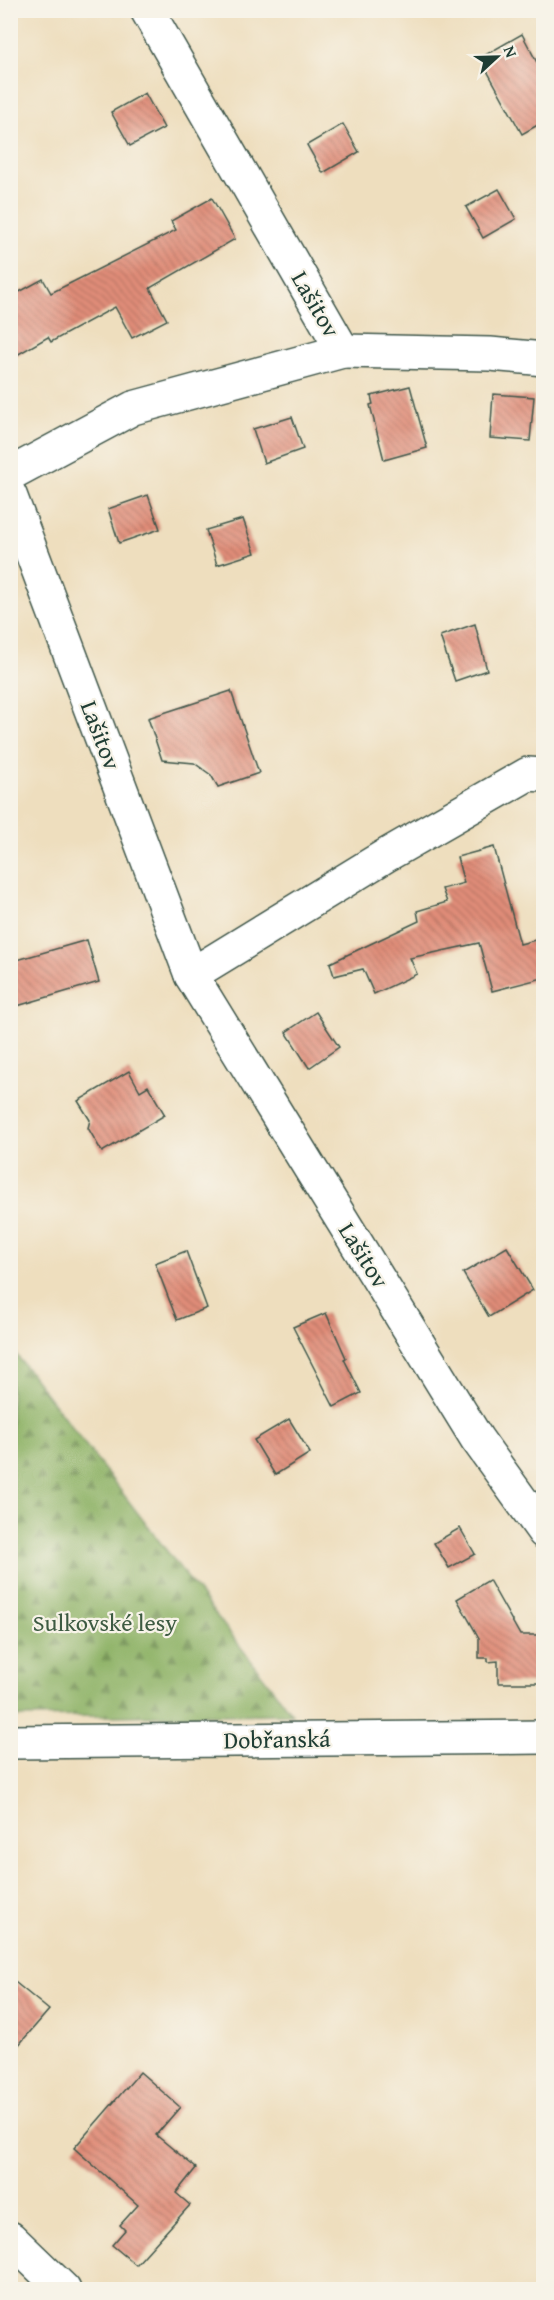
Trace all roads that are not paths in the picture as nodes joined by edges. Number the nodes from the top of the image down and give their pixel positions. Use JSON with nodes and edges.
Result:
{"nodes":[{"id":1,"x":147,"y":10,"type":"edge"},
{"id":2,"x":343,"y":351,"type":"junction"},
{"id":3,"x":543,"y":359,"type":"edge"},
{"id":4,"x":10,"y":474,"type":"edge"},
{"id":5,"x":10,"y":495,"type":"edge"},
{"id":6,"x":543,"y":777,"type":"edge"},
{"id":7,"x":191,"y":975,"type":"junction"},
{"id":8,"x":543,"y":1532,"type":"edge"},
{"id":9,"x":543,"y":1737,"type":"edge"},
{"id":10,"x":10,"y":1742,"type":"edge"},
{"id":11,"x":10,"y":2238,"type":"edge"},
{"id":12,"x":64,"y":2289,"type":"edge"}],
"edges":[{"from":1,"to":2,"type":"street","name":"Lašitov"},
{"from":2,"to":3,"type":"street"},
{"from":2,"to":4,"type":"street","name":"Lašitov"},
{"from":5,"to":7,"type":"street","name":"Lašitov"},
{"from":6,"to":7,"type":"street"},
{"from":7,"to":8,"type":"street","name":"Lašitov"},
{"from":9,"to":10,"type":"street","name":"Dobřanská"},
{"from":11,"to":12,"type":"street"}]}
